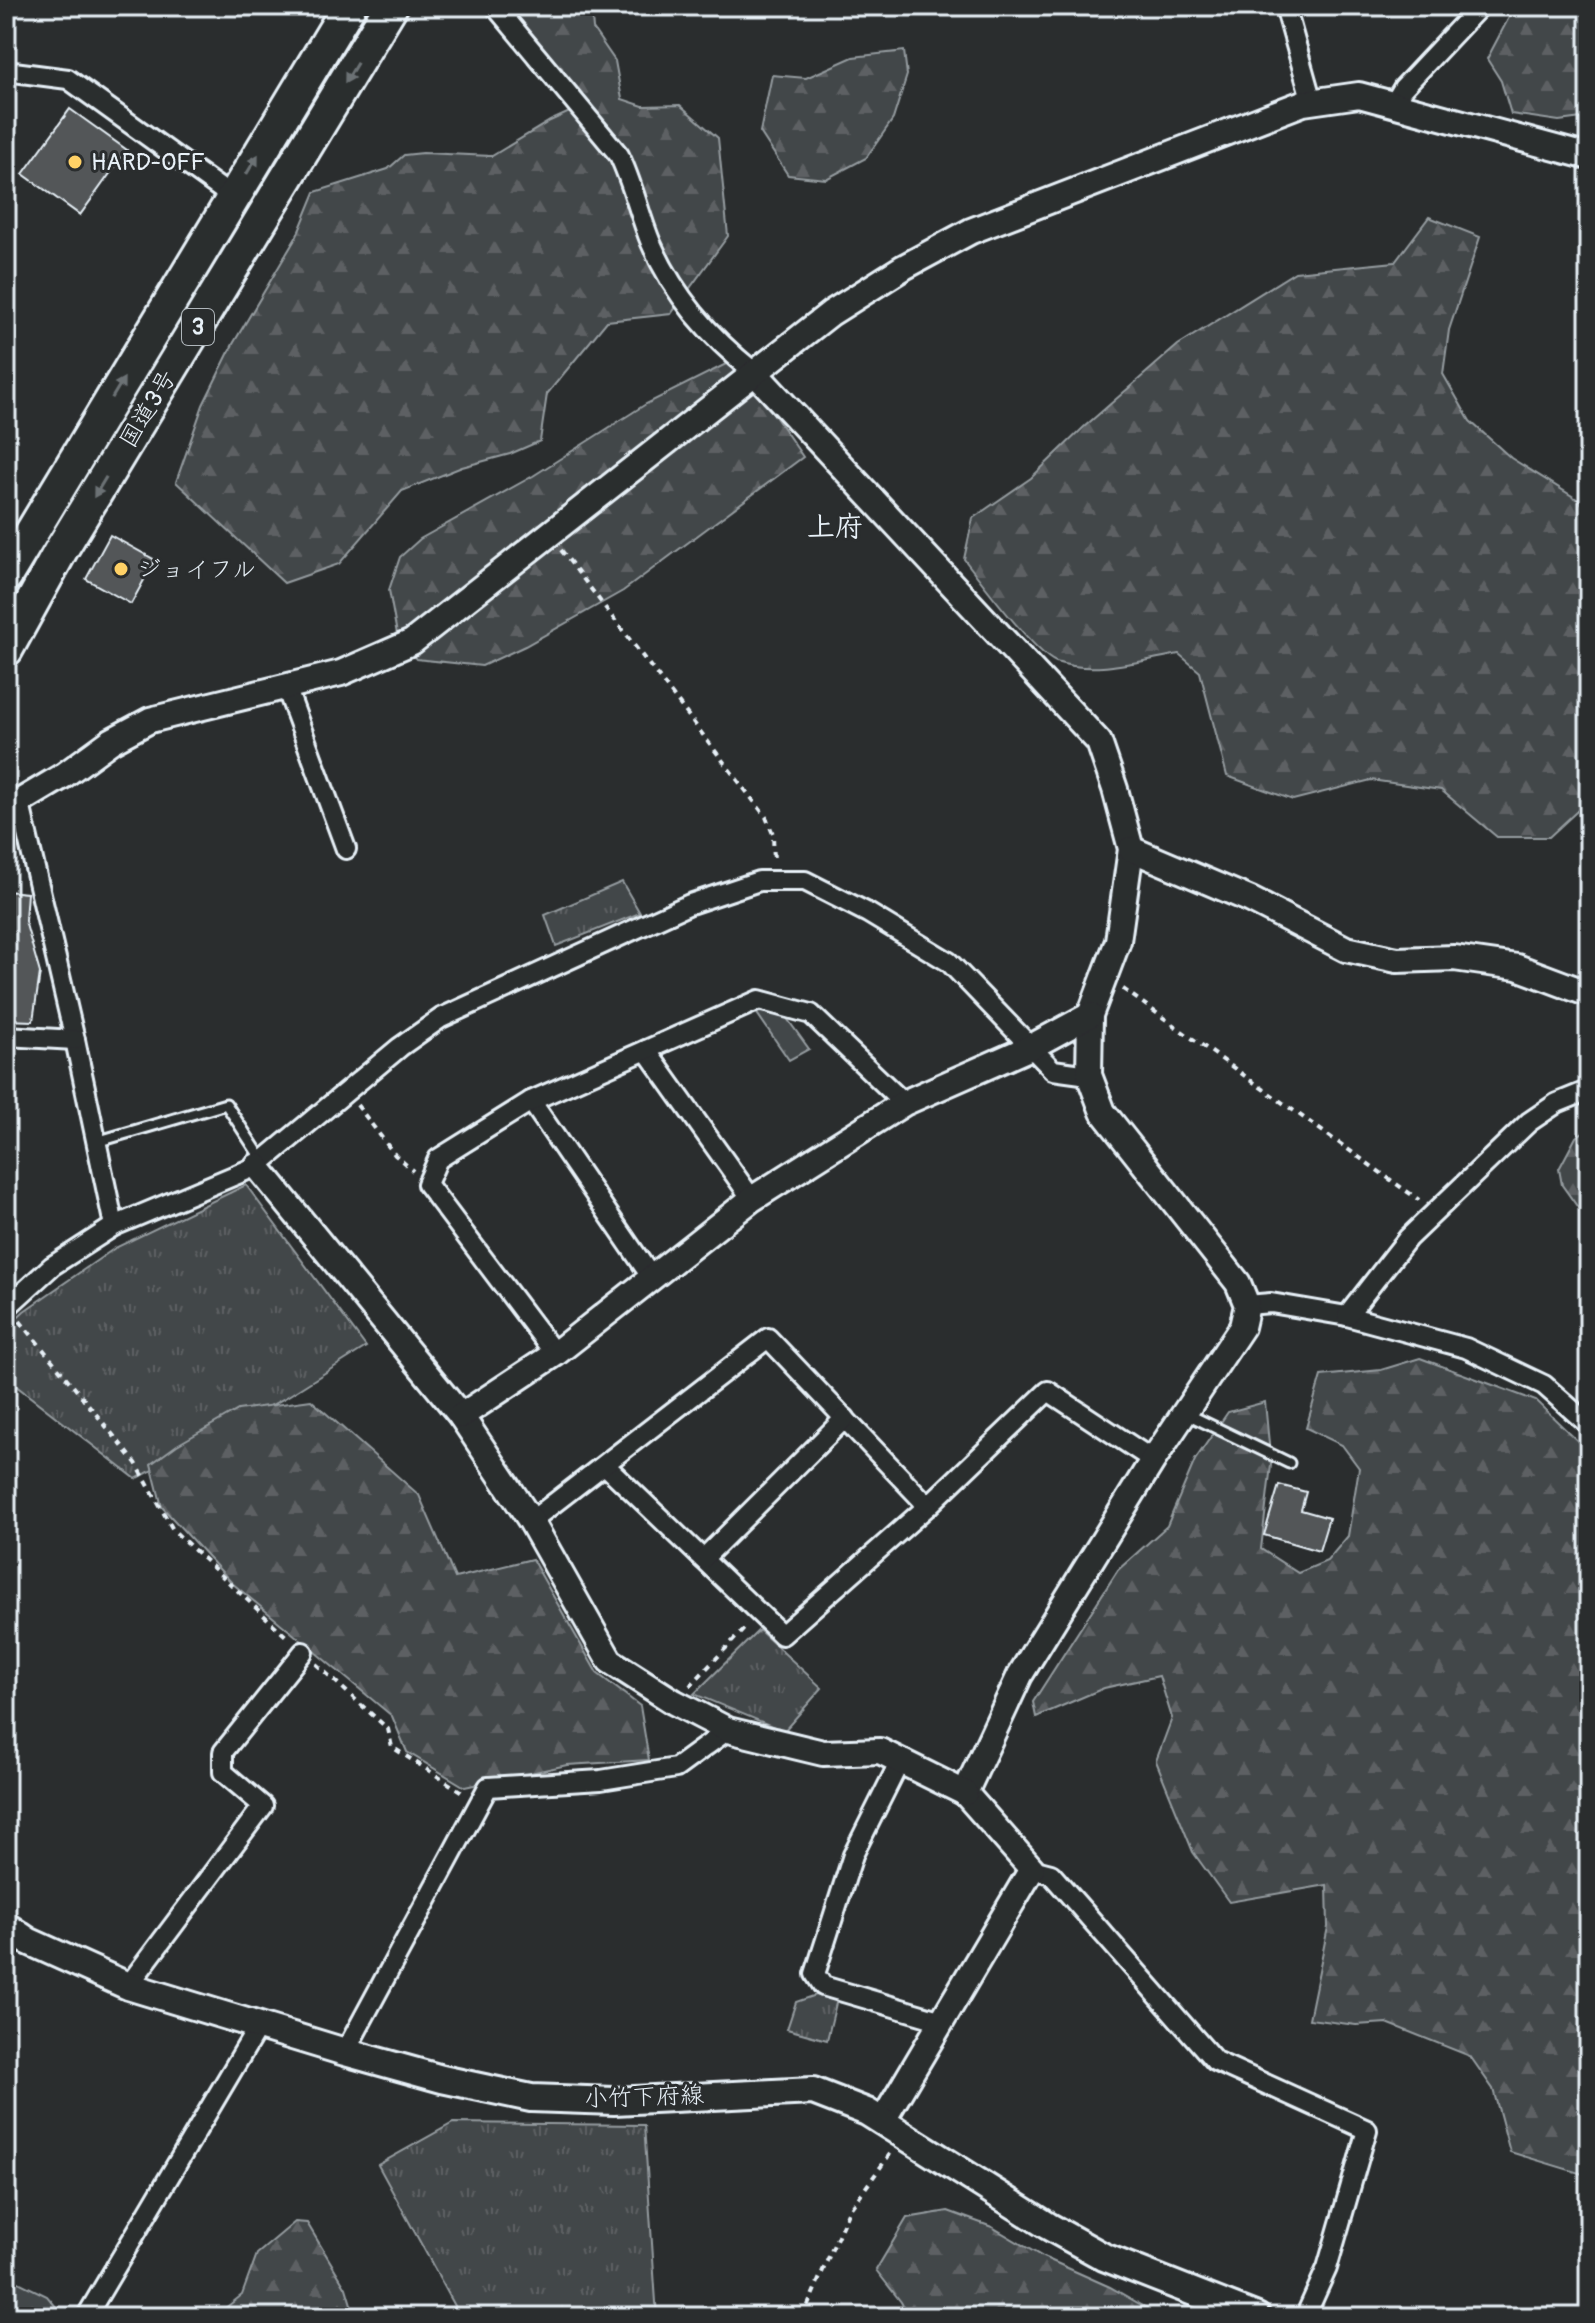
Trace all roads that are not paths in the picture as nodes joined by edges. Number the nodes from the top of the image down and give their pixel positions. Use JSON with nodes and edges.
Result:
{"nodes":[{"id":1,"x":349,"y":6,"type":"edge"},
{"id":2,"x":391,"y":6,"type":"edge"},
{"id":3,"x":495,"y":6,"type":"edge"},
{"id":4,"x":1285,"y":6,"type":"edge"},
{"id":5,"x":1480,"y":6,"type":"edge"},
{"id":6,"x":6,"y":71,"type":"edge"},
{"id":7,"x":1312,"y":102,"type":"junction"},
{"id":8,"x":1393,"y":105,"type":"junction"},
{"id":9,"x":1589,"y":157,"type":"edge"},
{"id":10,"x":232,"y":197,"type":"junction"},
{"id":11,"x":754,"y":372,"type":"junction"},
{"id":12,"x":6,"y":575,"type":"edge"},
{"id":13,"x":6,"y":650,"type":"edge"},
{"id":14,"x":286,"y":687,"type":"junction"},
{"id":15,"x":13,"y":807,"type":"edge"},
{"id":16,"x":346,"y":849,"type":"dead end"},
{"id":17,"x":1131,"y":849,"type":"junction"},
{"id":18,"x":1589,"y":994,"type":"edge"},
{"id":19,"x":1090,"y":1015,"type":"junction"},
{"id":20,"x":6,"y":1036,"type":"edge"},
{"id":21,"x":75,"y":1040,"type":"junction"},
{"id":22,"x":1031,"y":1047,"type":"junction"},
{"id":23,"x":646,"y":1050,"type":"junction"},
{"id":24,"x":1089,"y":1075,"type":"junction"},
{"id":25,"x":1589,"y":1090,"type":"edge"},
{"id":26,"x":531,"y":1101,"type":"junction"},
{"id":27,"x":904,"y":1103,"type":"junction"},
{"id":28,"x":96,"y":1142,"type":"junction"},
{"id":29,"x":260,"y":1163,"type":"junction"},
{"id":30,"x":752,"y":1199,"type":"junction"},
{"id":31,"x":114,"y":1226,"type":"junction"},
{"id":32,"x":652,"y":1278,"type":"junction"},
{"id":33,"x":1247,"y":1305,"type":"junction"},
{"id":34,"x":7,"y":1307,"type":"edge"},
{"id":35,"x":1347,"y":1316,"type":"junction"},
{"id":36,"x":555,"y":1354,"type":"junction"},
{"id":37,"x":1185,"y":1413,"type":"junction"},
{"id":38,"x":461,"y":1416,"type":"junction"},
{"id":39,"x":845,"y":1418,"type":"junction"},
{"id":40,"x":1589,"y":1425,"type":"edge"},
{"id":41,"x":1153,"y":1460,"type":"junction"},
{"id":42,"x":1289,"y":1463,"type":"dead end"},
{"id":43,"x":605,"y":1465,"type":"junction"},
{"id":44,"x":928,"y":1506,"type":"junction"},
{"id":45,"x":531,"y":1521,"type":"junction"},
{"id":46,"x":703,"y":1559,"type":"junction"},
{"id":47,"x":303,"y":1652,"type":"road end"},
{"id":48,"x":728,"y":1730,"type":"junction"},
{"id":49,"x":900,"y":1761,"type":"junction"},
{"id":50,"x":965,"y":1793,"type":"junction"},
{"id":51,"x":1032,"y":1869,"type":"junction"},
{"id":52,"x":6,"y":1926,"type":"edge"},
{"id":53,"x":128,"y":1986,"type":"junction"},
{"id":54,"x":942,"y":2021,"type":"junction"},
{"id":55,"x":258,"y":2027,"type":"junction"},
{"id":56,"x":345,"y":2052,"type":"junction"},
{"id":57,"x":893,"y":2129,"type":"junction"},
{"id":58,"x":86,"y":2317,"type":"edge"},
{"id":59,"x":1257,"y":2317,"type":"edge"},
{"id":60,"x":1305,"y":2317,"type":"edge"}],
"edges":[{"from":10,"to":1,"type":"highway","name":"国道3号","number":"3","one_way":true},
{"from":2,"to":13,"type":"highway","name":"国道3号","number":"3","one_way":true},
{"from":3,"to":11,"type":"street"},
{"from":4,"to":7,"type":"street"},
{"from":5,"to":8,"type":"street"},
{"from":6,"to":10,"type":"street"},
{"from":7,"to":8,"type":"street"},
{"from":7,"to":11,"type":"street"},
{"from":8,"to":9,"type":"street"},
{"from":12,"to":10,"type":"highway","name":"国道3号","number":"3","one_way":true},
{"from":11,"to":14,"type":"street"},
{"from":11,"to":17,"type":"street"},
{"from":14,"to":15,"type":"street"},
{"from":14,"to":16,"type":"street"},
{"from":15,"to":21,"type":"street"},
{"from":17,"to":18,"type":"street"},
{"from":17,"to":19,"type":"street"},
{"from":19,"to":22,"type":"street"},
{"from":19,"to":24,"type":"street"},
{"from":20,"to":21,"type":"street"},
{"from":21,"to":28,"type":"street"},
{"from":22,"to":24,"type":"street"},
{"from":22,"to":27,"type":"street"},
{"from":22,"to":29,"type":"street"},
{"from":23,"to":26,"type":"street"},
{"from":23,"to":27,"type":"street"},
{"from":23,"to":30,"type":"street"},
{"from":24,"to":33,"type":"street"},
{"from":25,"to":35,"type":"street"},
{"from":26,"to":32,"type":"street"},
{"from":26,"to":36,"type":"street"},
{"from":27,"to":30,"type":"street"},
{"from":28,"to":29,"type":"lane"},
{"from":28,"to":31,"type":"street"},
{"from":29,"to":31,"type":"street"},
{"from":29,"to":38,"type":"street"},
{"from":30,"to":32,"type":"street"},
{"from":31,"to":34,"type":"street"},
{"from":32,"to":36,"type":"street"},
{"from":33,"to":35,"type":"street"},
{"from":33,"to":37,"type":"street"},
{"from":35,"to":40,"type":"street"},
{"from":36,"to":38,"type":"street"},
{"from":37,"to":41,"type":"street"},
{"from":37,"to":42,"type":"lane"},
{"from":38,"to":45,"type":"street"},
{"from":39,"to":43,"type":"street"},
{"from":39,"to":44,"type":"street"},
{"from":39,"to":46,"type":"street"},
{"from":41,"to":44,"type":"street"},
{"from":41,"to":50,"type":"street"},
{"from":43,"to":45,"type":"street"},
{"from":43,"to":46,"type":"street"},
{"from":44,"to":46,"type":"street"},
{"from":45,"to":48,"type":"street"},
{"from":47,"to":53,"type":"street"},
{"from":48,"to":49,"type":"street"},
{"from":48,"to":56,"type":"street"},
{"from":49,"to":50,"type":"street"},
{"from":49,"to":54,"type":"street"},
{"from":50,"to":51,"type":"street"},
{"from":51,"to":54,"type":"street"},
{"from":51,"to":60,"type":"street"},
{"from":52,"to":53,"type":"main road","name":"小竹下府線"},
{"from":53,"to":55,"type":"main road","name":"小竹下府線"},
{"from":54,"to":57,"type":"street"},
{"from":55,"to":56,"type":"main road","name":"小竹下府線"},
{"from":55,"to":58,"type":"street"},
{"from":56,"to":57,"type":"main road","name":"小竹下府線"},
{"from":57,"to":59,"type":"main road","name":"小竹下府線"}]}
